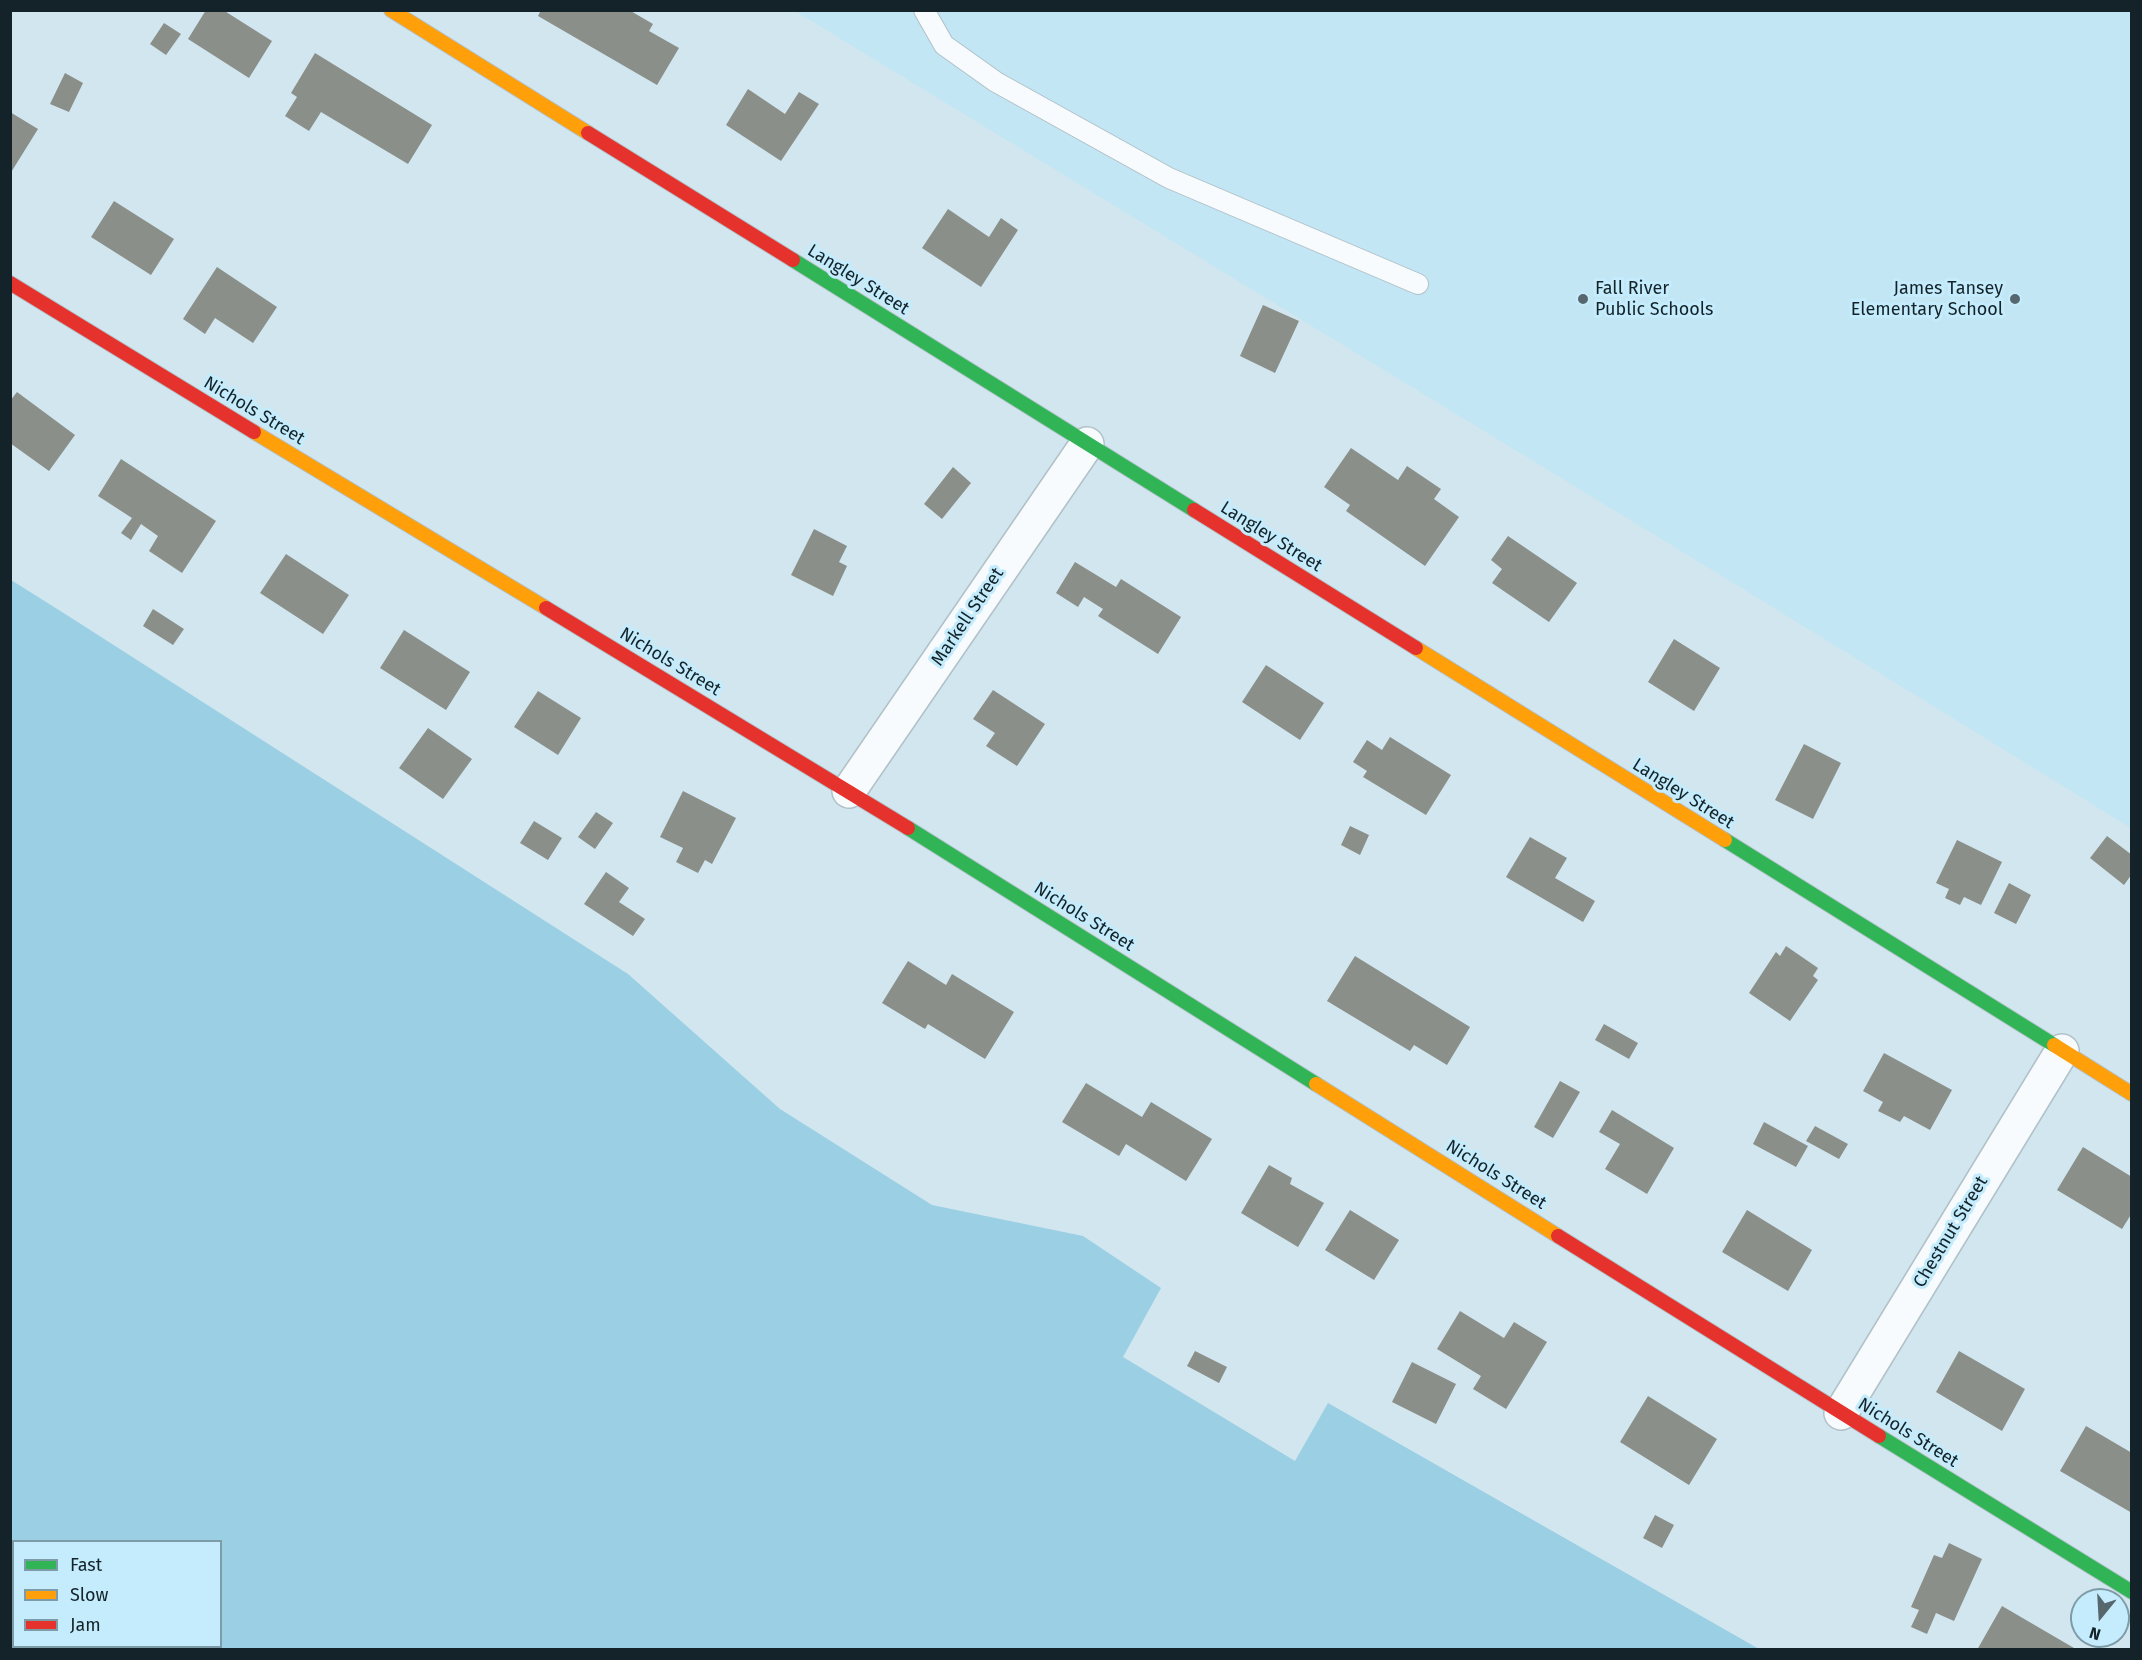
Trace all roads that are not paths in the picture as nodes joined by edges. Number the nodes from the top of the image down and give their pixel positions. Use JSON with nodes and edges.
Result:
{"nodes":[{"id":1,"x":391,"y":10,"type":"edge"},
{"id":2,"x":924,"y":10,"type":"edge"},
{"id":3,"x":10,"y":283,"type":"edge"},
{"id":4,"x":1418,"y":284,"type":"dead end"},
{"id":5,"x":1087,"y":444,"type":"junction"},
{"id":6,"x":849,"y":791,"type":"junction"},
{"id":7,"x":2062,"y":1051,"type":"junction"},
{"id":8,"x":2132,"y":1095,"type":"edge"},
{"id":9,"x":1840,"y":1413,"type":"junction"},
{"id":10,"x":2132,"y":1592,"type":"edge"}],
"edges":[{"from":1,"to":5,"type":"street","name":"Langley Street"},
{"from":2,"to":4,"type":"lane"},
{"from":3,"to":6,"type":"street","name":"Nichols Street"},
{"from":5,"to":6,"type":"street","name":"Markell Street"},
{"from":5,"to":7,"type":"street","name":"Langley Street"},
{"from":6,"to":9,"type":"street","name":"Nichols Street"},
{"from":7,"to":8,"type":"street","name":"Langley Street"},
{"from":7,"to":9,"type":"street","name":"Chestnut Street"},
{"from":9,"to":10,"type":"street","name":"Nichols Street"}]}
